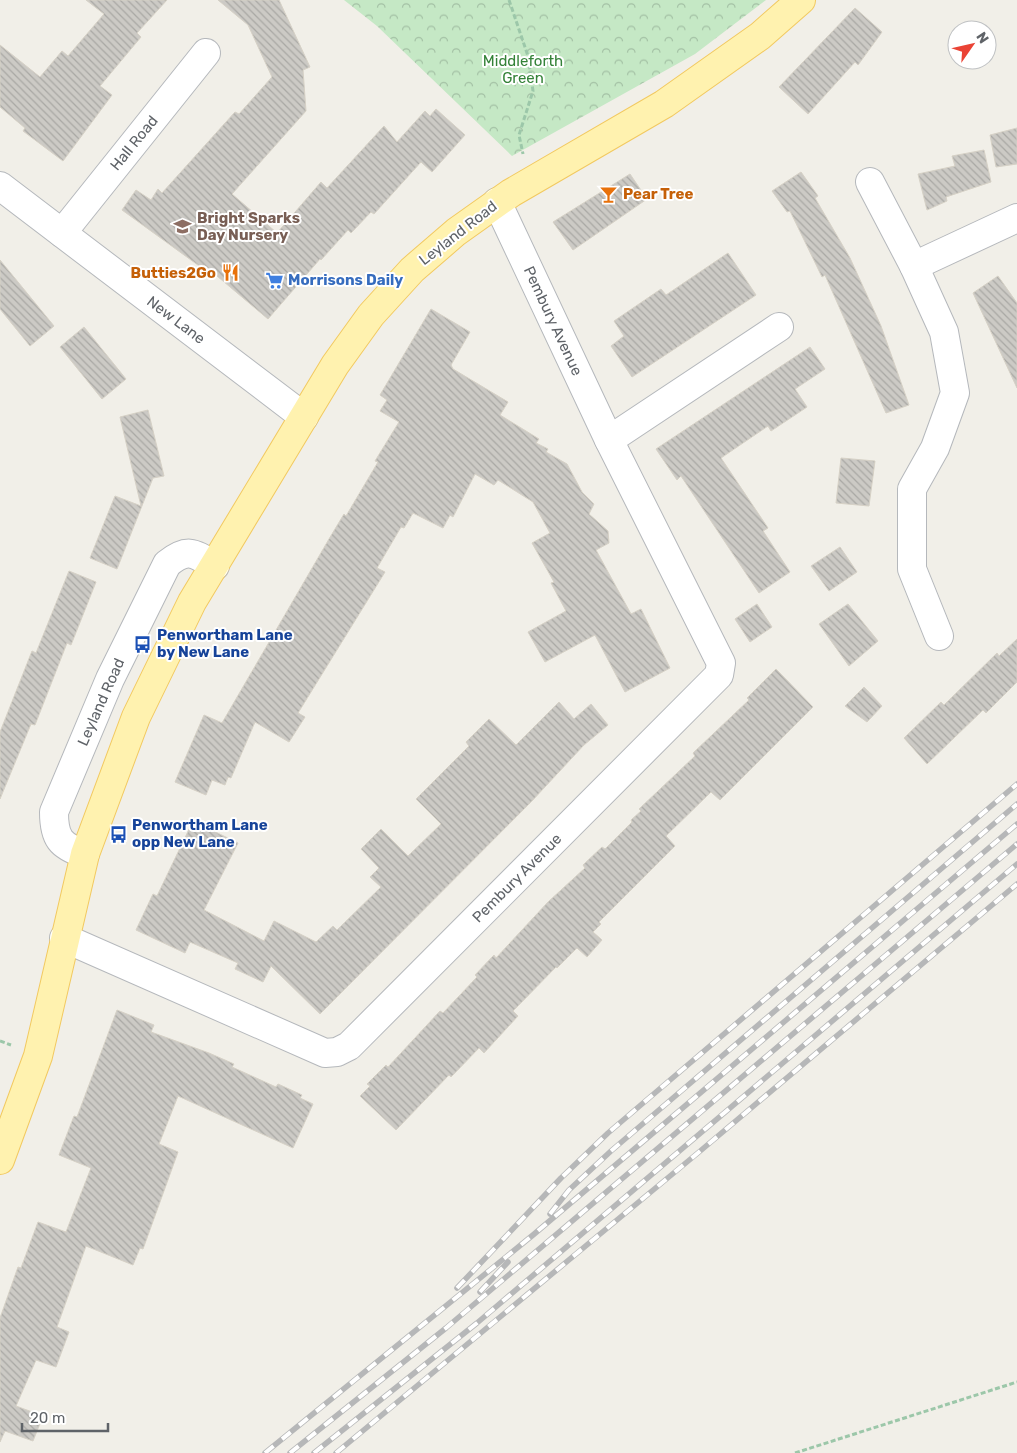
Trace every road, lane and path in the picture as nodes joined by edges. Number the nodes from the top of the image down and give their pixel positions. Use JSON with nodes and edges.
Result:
{"nodes":[{"id":1,"x":509,"y":0,"type":"edge"},
{"id":2,"x":801,"y":0,"type":"edge"},
{"id":3,"x":206,"y":53,"type":"dead end"},
{"id":4,"x":530,"y":182,"type":"junction"},
{"id":5,"x":870,"y":182,"type":"dead end"},
{"id":6,"x":0,"y":186,"type":"edge"},
{"id":7,"x":497,"y":202,"type":"junction"},
{"id":8,"x":1017,"y":218,"type":"edge"},
{"id":9,"x":62,"y":233,"type":"junction"},
{"id":10,"x":914,"y":266,"type":"junction"},
{"id":11,"x":779,"y":327,"type":"dead end"},
{"id":12,"x":304,"y":418,"type":"junction"},
{"id":13,"x":608,"y":440,"type":"junction"},
{"id":14,"x":214,"y":566,"type":"junction"},
{"id":15,"x":939,"y":636,"type":"dead end"},
{"id":16,"x":85,"y":854,"type":"junction"},
{"id":17,"x":64,"y":938,"type":"junction"},
{"id":18,"x":0,"y":1160,"type":"edge"},
{"id":19,"x":1017,"y":1382,"type":"edge"},
{"id":20,"x":795,"y":1453,"type":"edge"}],
"edges":[{"from":1,"to":4,"type":"path"},
{"from":2,"to":4,"type":"main road","name":"Leyland Road"},
{"from":3,"to":9,"type":"street","name":"Hall Road"},
{"from":4,"to":7,"type":"main road","name":"Leyland Road"},
{"from":5,"to":10,"type":"street"},
{"from":6,"to":9,"type":"street","name":"New Lane"},
{"from":7,"to":12,"type":"main road","name":"Leyland Road"},
{"from":7,"to":13,"type":"street","name":"Pembury Avenue"},
{"from":8,"to":10,"type":"street"},
{"from":9,"to":12,"type":"street","name":"New Lane"},
{"from":10,"to":15,"type":"street"},
{"from":11,"to":13,"type":"street"},
{"from":12,"to":14,"type":"main road","name":"Leyland Road"},
{"from":13,"to":17,"type":"street","name":"Pembury Avenue"},
{"from":14,"to":16,"type":"main road","name":"Leyland Road"},
{"from":14,"to":16,"type":"street","name":"Leyland Road"},
{"from":16,"to":17,"type":"main road","name":"Leyland Road"},
{"from":17,"to":18,"type":"main road","name":"Leyland Road"},
{"from":19,"to":20,"type":"path"}]}
